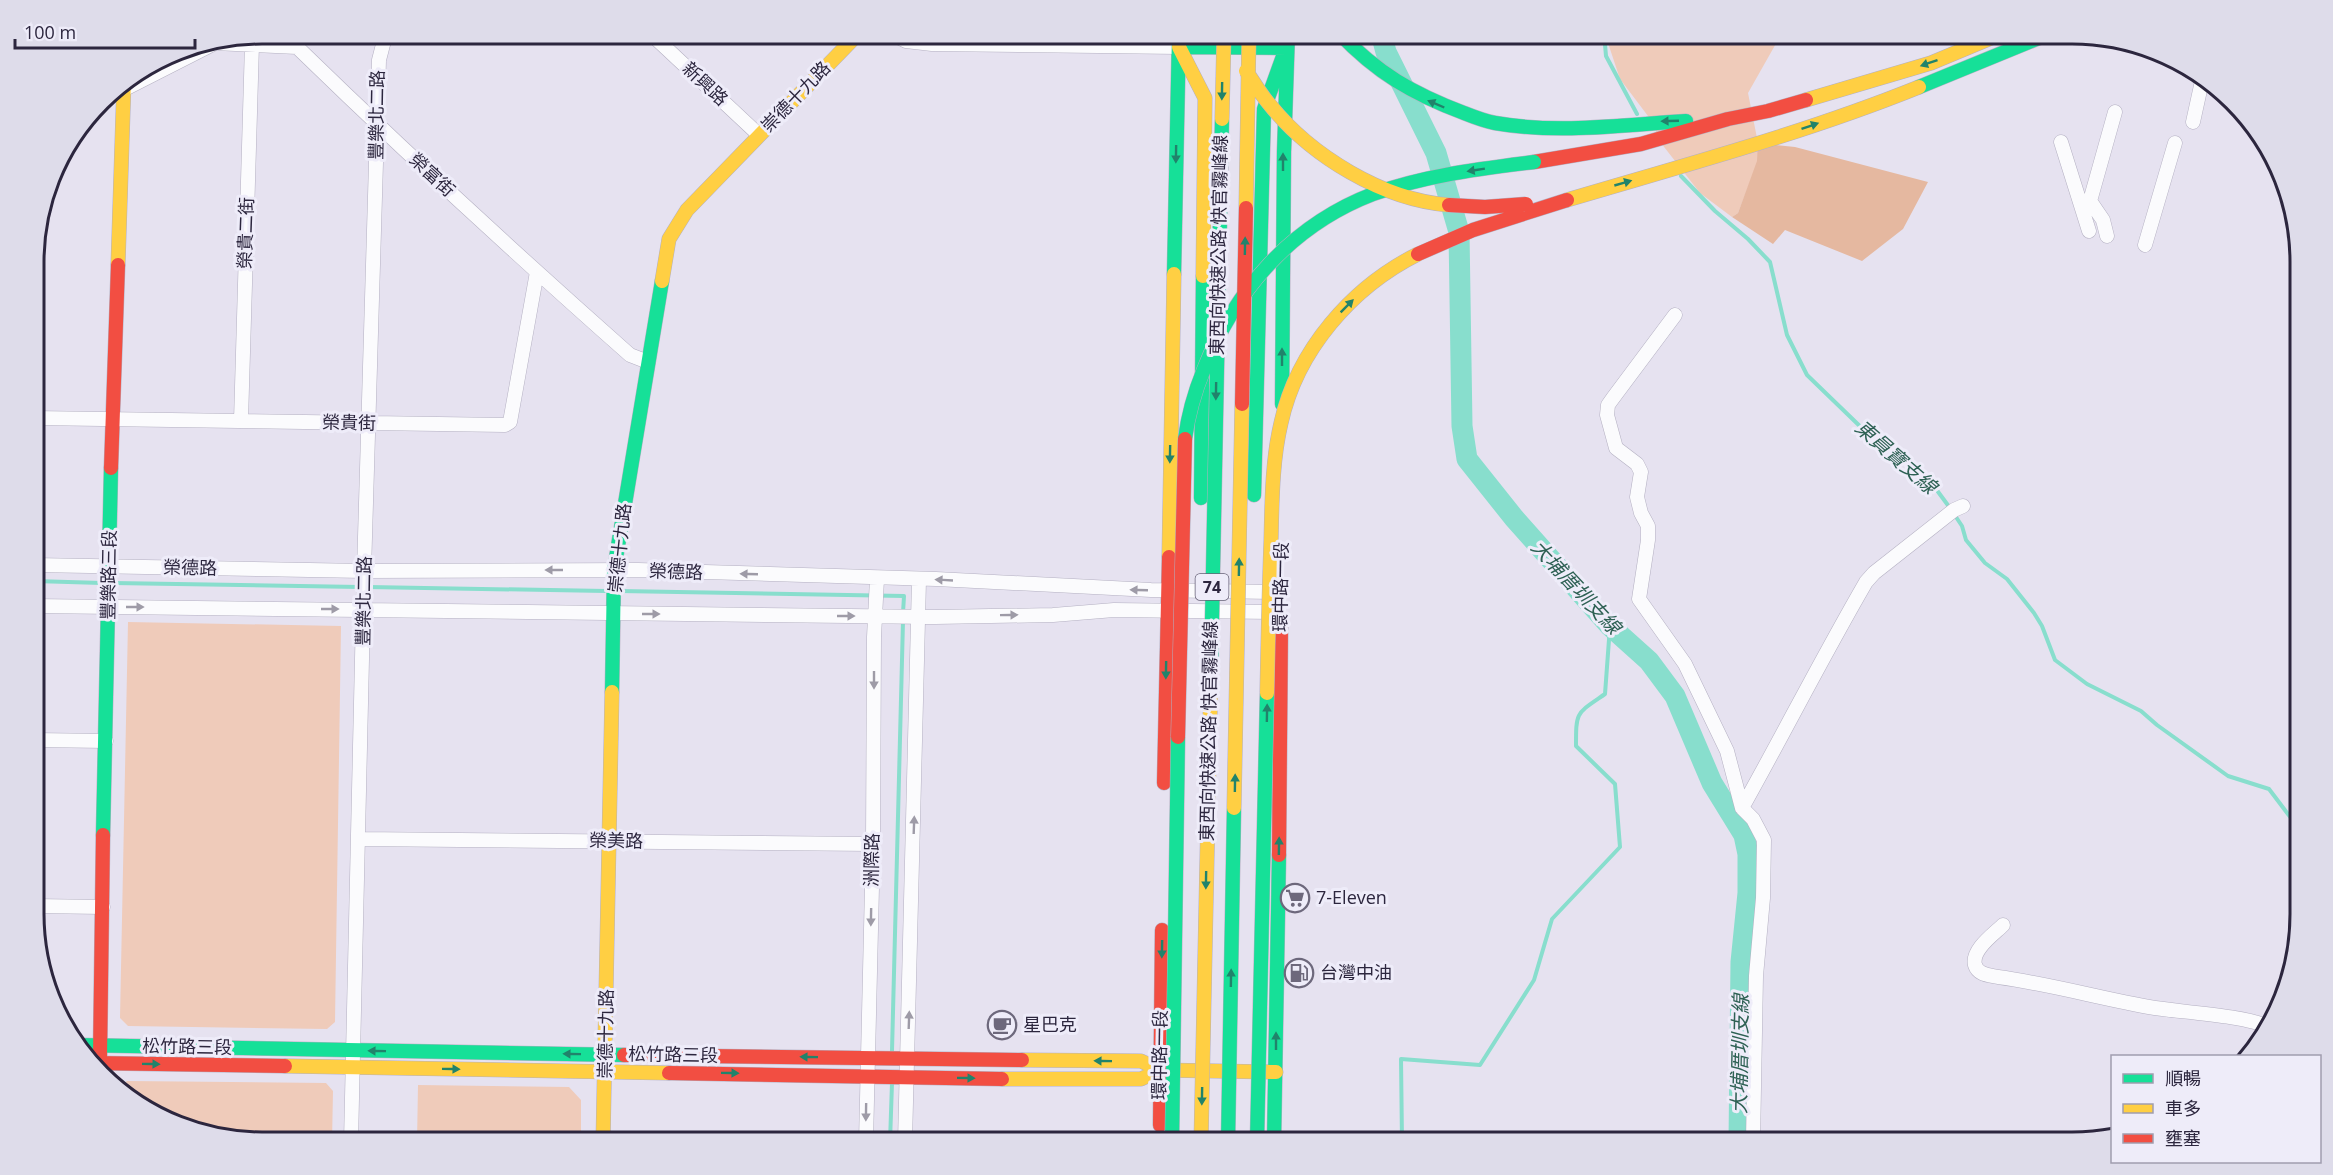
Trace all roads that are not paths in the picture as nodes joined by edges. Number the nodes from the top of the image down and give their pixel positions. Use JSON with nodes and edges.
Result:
{"nodes":[{"id":1,"x":252,"y":44,"type":"joint"},
{"id":2,"x":383,"y":44,"type":"edge"},
{"id":3,"x":662,"y":44,"type":"edge"},
{"id":4,"x":848,"y":44,"type":"edge"},
{"id":5,"x":1179,"y":44,"type":"edge"},
{"id":6,"x":1181,"y":44,"type":"edge"},
{"id":7,"x":1226,"y":44,"type":"edge"},
{"id":8,"x":1232,"y":44,"type":"edge"},
{"id":9,"x":1232,"y":44,"type":"edge"},
{"id":10,"x":1249,"y":44,"type":"edge"},
{"id":11,"x":1287,"y":44,"type":"edge"},
{"id":12,"x":1350,"y":44,"type":"edge"},
{"id":13,"x":1977,"y":44,"type":"edge"},
{"id":14,"x":2023,"y":44,"type":"edge"},
{"id":15,"x":1286,"y":48,"type":"junction"},
{"id":16,"x":179,"y":60,"type":"edge"},
{"id":17,"x":164,"y":67,"type":"edge"},
{"id":18,"x":2201,"y":86,"type":"edge"},
{"id":19,"x":124,"y":92,"type":"edge"},
{"id":20,"x":2115,"y":112,"type":"dead end"},
{"id":21,"x":1728,"y":119,"type":"junction"},
{"id":22,"x":2193,"y":122,"type":"dead end"},
{"id":23,"x":377,"y":125,"type":"junction"},
{"id":24,"x":759,"y":135,"type":"junction"},
{"id":25,"x":2061,"y":142,"type":"dead end"},
{"id":26,"x":2175,"y":142,"type":"dead end"},
{"id":27,"x":1567,"y":200,"type":"junction"},
{"id":28,"x":2089,"y":231,"type":"dead end"},
{"id":29,"x":2107,"y":236,"type":"dead end"},
{"id":30,"x":2145,"y":246,"type":"dead end"},
{"id":31,"x":537,"y":272,"type":"junction"},
{"id":32,"x":1675,"y":315,"type":"dead end"},
{"id":33,"x":648,"y":362,"type":"junction"},
{"id":34,"x":44,"y":418,"type":"edge"},
{"id":35,"x":113,"y":420,"type":"junction"},
{"id":36,"x":241,"y":421,"type":"junction"},
{"id":37,"x":368,"y":423,"type":"junction"},
{"id":38,"x":1963,"y":506,"type":"dead end"},
{"id":39,"x":44,"y":565,"type":"edge"},
{"id":40,"x":109,"y":567,"type":"junction"},
{"id":41,"x":614,"y":570,"type":"junction"},
{"id":42,"x":364,"y":571,"type":"junction"},
{"id":43,"x":920,"y":580,"type":"junction"},
{"id":44,"x":877,"y":590,"type":"junction"},
{"id":45,"x":1167,"y":591,"type":"junction"},
{"id":46,"x":1281,"y":592,"type":"junction"},
{"id":47,"x":44,"y":606,"type":"edge"},
{"id":48,"x":107,"y":607,"type":"junction"},
{"id":49,"x":364,"y":609,"type":"junction"},
{"id":50,"x":1167,"y":612,"type":"junction"},
{"id":51,"x":1281,"y":612,"type":"junction"},
{"id":52,"x":614,"y":614,"type":"junction"},
{"id":53,"x":876,"y":616,"type":"junction"},
{"id":54,"x":908,"y":616,"type":"junction"},
{"id":55,"x":1252,"y":627,"type":"dead end"},
{"id":56,"x":1198,"y":629,"type":"dead end"},
{"id":57,"x":44,"y":740,"type":"edge"},
{"id":58,"x":106,"y":741,"type":"junction"},
{"id":59,"x":1742,"y":808,"type":"junction"},
{"id":60,"x":359,"y":839,"type":"junction"},
{"id":61,"x":610,"y":841,"type":"junction"},
{"id":62,"x":873,"y":844,"type":"junction"},
{"id":63,"x":44,"y":906,"type":"edge"},
{"id":64,"x":104,"y":907,"type":"junction"},
{"id":65,"x":2003,"y":925,"type":"dead end"},
{"id":66,"x":2260,"y":1024,"type":"edge"},
{"id":67,"x":88,"y":1045,"type":"edge"},
{"id":68,"x":101,"y":1046,"type":"junction"},
{"id":69,"x":354,"y":1050,"type":"junction"},
{"id":70,"x":606,"y":1054,"type":"junction"},
{"id":71,"x":868,"y":1058,"type":"junction"},
{"id":72,"x":908,"y":1058,"type":"junction"},
{"id":73,"x":1188,"y":1058,"type":"dead end"},
{"id":74,"x":1245,"y":1058,"type":"dead end"},
{"id":75,"x":98,"y":1059,"type":"edge"},
{"id":76,"x":104,"y":1065,"type":"edge"},
{"id":77,"x":353,"y":1068,"type":"junction"},
{"id":78,"x":1160,"y":1070,"type":"junction"},
{"id":79,"x":605,"y":1071,"type":"junction"},
{"id":80,"x":1276,"y":1072,"type":"junction"},
{"id":81,"x":867,"y":1076,"type":"junction"},
{"id":82,"x":907,"y":1077,"type":"junction"},
{"id":83,"x":1244,"y":1082,"type":"dead end"},
{"id":84,"x":1244,"y":1118,"type":"dead end"},
{"id":85,"x":351,"y":1132,"type":"edge"},
{"id":86,"x":603,"y":1132,"type":"edge"},
{"id":87,"x":866,"y":1132,"type":"edge"},
{"id":88,"x":905,"y":1132,"type":"edge"},
{"id":89,"x":1160,"y":1132,"type":"edge"},
{"id":90,"x":1172,"y":1132,"type":"edge"},
{"id":91,"x":1185,"y":1132,"type":"edge"},
{"id":92,"x":1201,"y":1132,"type":"edge"},
{"id":93,"x":1228,"y":1132,"type":"edge"},
{"id":94,"x":1243,"y":1132,"type":"edge"},
{"id":95,"x":1257,"y":1132,"type":"edge"},
{"id":96,"x":1274,"y":1132,"type":"edge"},
{"id":97,"x":1754,"y":1132,"type":"edge"}],
"edges":[{"from":1,"to":23,"type":"street","name":"榮富街"},
{"from":1,"to":36,"type":"street","name":"榮貴二街"},
{"from":2,"to":23,"type":"street","name":"豐樂北二路"},
{"from":3,"to":24,"type":"street","name":"新興路"},
{"from":4,"to":24,"type":"main road","name":"崇德十九路"},
{"from":5,"to":45,"type":"main road","name":"環中路一段","one_way":true},
{"from":6,"to":56,"type":"main road","number":"74"},
{"from":7,"to":92,"type":"main road","name":"東西向快速公路 快官霧峰線","number":"74","one_way":true,"bridge":true},
{"from":8,"to":15,"type":"main road"},
{"from":9,"to":27,"type":"main road","bridge":true},
{"from":93,"to":10,"type":"main road","name":"東西向快速公路 快官霧峰線","number":"74","one_way":true,"bridge":true},
{"from":11,"to":15,"type":"main road","name":"環中路一段"},
{"from":21,"to":12,"type":"main road","one_way":true},
{"from":13,"to":21,"type":"main road","one_way":true},
{"from":27,"to":14,"type":"main road","one_way":true},
{"from":46,"to":15,"type":"main road","name":"環中路一段","one_way":true},
{"from":15,"to":55,"type":"main road","number":"74"},
{"from":16,"to":17,"type":"street","name":"榮富街"},
{"from":18,"to":22,"type":"street"},
{"from":19,"to":35,"type":"main road","name":"豐樂路三段"},
{"from":20,"to":29,"type":"street"},
{"from":21,"to":90,"type":"main road","one_way":true,"bridge":true},
{"from":23,"to":31,"type":"street","name":"榮富街"},
{"from":23,"to":37,"type":"street","name":"豐樂北二路"},
{"from":24,"to":33,"type":"main road","name":"崇德十九路"},
{"from":25,"to":28,"type":"street"},
{"from":26,"to":30,"type":"street"},
{"from":95,"to":27,"type":"main road","one_way":true,"bridge":true},
{"from":31,"to":33,"type":"street","name":"榮富街"},
{"from":31,"to":37,"type":"street","name":"榮貴街"},
{"from":32,"to":59,"type":"street"},
{"from":33,"to":41,"type":"main road","name":"崇德十九路"},
{"from":34,"to":35,"type":"street","name":"榮貴街"},
{"from":35,"to":36,"type":"street","name":"榮貴街"},
{"from":35,"to":40,"type":"main road","name":"豐樂路三段"},
{"from":36,"to":37,"type":"street","name":"榮貴街"},
{"from":37,"to":42,"type":"street","name":"豐樂北二路"},
{"from":38,"to":59,"type":"street"},
{"from":39,"to":40,"type":"street","name":"榮德路"},
{"from":40,"to":42,"type":"street","name":"榮德路"},
{"from":40,"to":48,"type":"main road","name":"豐樂路三段"},
{"from":41,"to":42,"type":"street","name":"榮德路","one_way":true},
{"from":44,"to":41,"type":"street","name":"榮德路","one_way":true},
{"from":41,"to":52,"type":"main road","name":"崇德十九路"},
{"from":42,"to":49,"type":"street","name":"豐樂北二路"},
{"from":43,"to":44,"type":"street","name":"榮德路"},
{"from":45,"to":43,"type":"street","name":"榮德路","one_way":true},
{"from":43,"to":54,"type":"street"},
{"from":44,"to":53,"type":"street","name":"洲際路"},
{"from":45,"to":46,"type":"street","name":"榮德路"},
{"from":45,"to":50,"type":"main road","name":"環中路一段"},
{"from":46,"to":51,"type":"main road","name":"環中路一段"},
{"from":47,"to":48,"type":"street"},
{"from":48,"to":49,"type":"street","one_way":true},
{"from":48,"to":58,"type":"main road","name":"豐樂路三段"},
{"from":49,"to":52,"type":"street"},
{"from":49,"to":60,"type":"street","name":"豐樂北二路"},
{"from":50,"to":51,"type":"street"},
{"from":54,"to":50,"type":"street","one_way":true},
{"from":50,"to":78,"type":"main road","name":"環中路一段","one_way":true},
{"from":80,"to":51,"type":"main road","name":"環中路一段","one_way":true},
{"from":52,"to":53,"type":"street","one_way":true},
{"from":52,"to":61,"type":"main road","name":"崇德十九路"},
{"from":53,"to":54,"type":"street"},
{"from":53,"to":62,"type":"street","name":"洲際路","one_way":true},
{"from":72,"to":54,"type":"street","one_way":true},
{"from":57,"to":58,"type":"street"},
{"from":58,"to":64,"type":"main road","name":"豐樂路三段"},
{"from":59,"to":97,"type":"street"},
{"from":60,"to":61,"type":"street","name":"榮美路"},
{"from":60,"to":69,"type":"street","name":"豐樂北二路"},
{"from":61,"to":62,"type":"street","name":"榮美路"},
{"from":61,"to":70,"type":"main road","name":"崇德十九路"},
{"from":62,"to":71,"type":"street","name":"洲際路","one_way":true},
{"from":63,"to":64,"type":"street"},
{"from":64,"to":68,"type":"main road","name":"豐樂路三段"},
{"from":65,"to":66,"type":"street"},
{"from":67,"to":68,"type":"main road","name":"松竹路三段"},
{"from":68,"to":69,"type":"main road","name":"松竹路三段"},
{"from":68,"to":75,"type":"main road","name":"豐樂路三段"},
{"from":70,"to":69,"type":"main road","name":"松竹路三段","one_way":true},
{"from":69,"to":77,"type":"street","name":"豐樂北二路"},
{"from":71,"to":70,"type":"main road","name":"松竹路三段","one_way":true},
{"from":70,"to":79,"type":"main road","name":"崇德十九路"},
{"from":71,"to":72,"type":"main road","name":"松竹路三段"},
{"from":71,"to":81,"type":"street","name":"洲際路"},
{"from":78,"to":72,"type":"main road","name":"松竹路三段","one_way":true},
{"from":72,"to":82,"type":"street"},
{"from":73,"to":91,"type":"main road"},
{"from":74,"to":83,"type":"main road"},
{"from":76,"to":77,"type":"main road","name":"松竹路三段","one_way":true},
{"from":77,"to":79,"type":"main road","name":"松竹路三段","one_way":true},
{"from":77,"to":85,"type":"street","name":"豐樂北二路"},
{"from":78,"to":80,"type":"main road","name":"松竹路三段"},
{"from":82,"to":78,"type":"main road","name":"松竹路三段","one_way":true},
{"from":78,"to":89,"type":"main road","name":"環中路一段"},
{"from":79,"to":81,"type":"main road","name":"松竹路三段","one_way":true},
{"from":79,"to":86,"type":"main road","name":"崇德十九路"},
{"from":80,"to":96,"type":"main road","name":"環中路一段"},
{"from":81,"to":82,"type":"main road","name":"松竹路三段"},
{"from":81,"to":87,"type":"street","name":"洲際路","one_way":true},
{"from":82,"to":88,"type":"street"},
{"from":84,"to":94,"type":"main road"}]}
